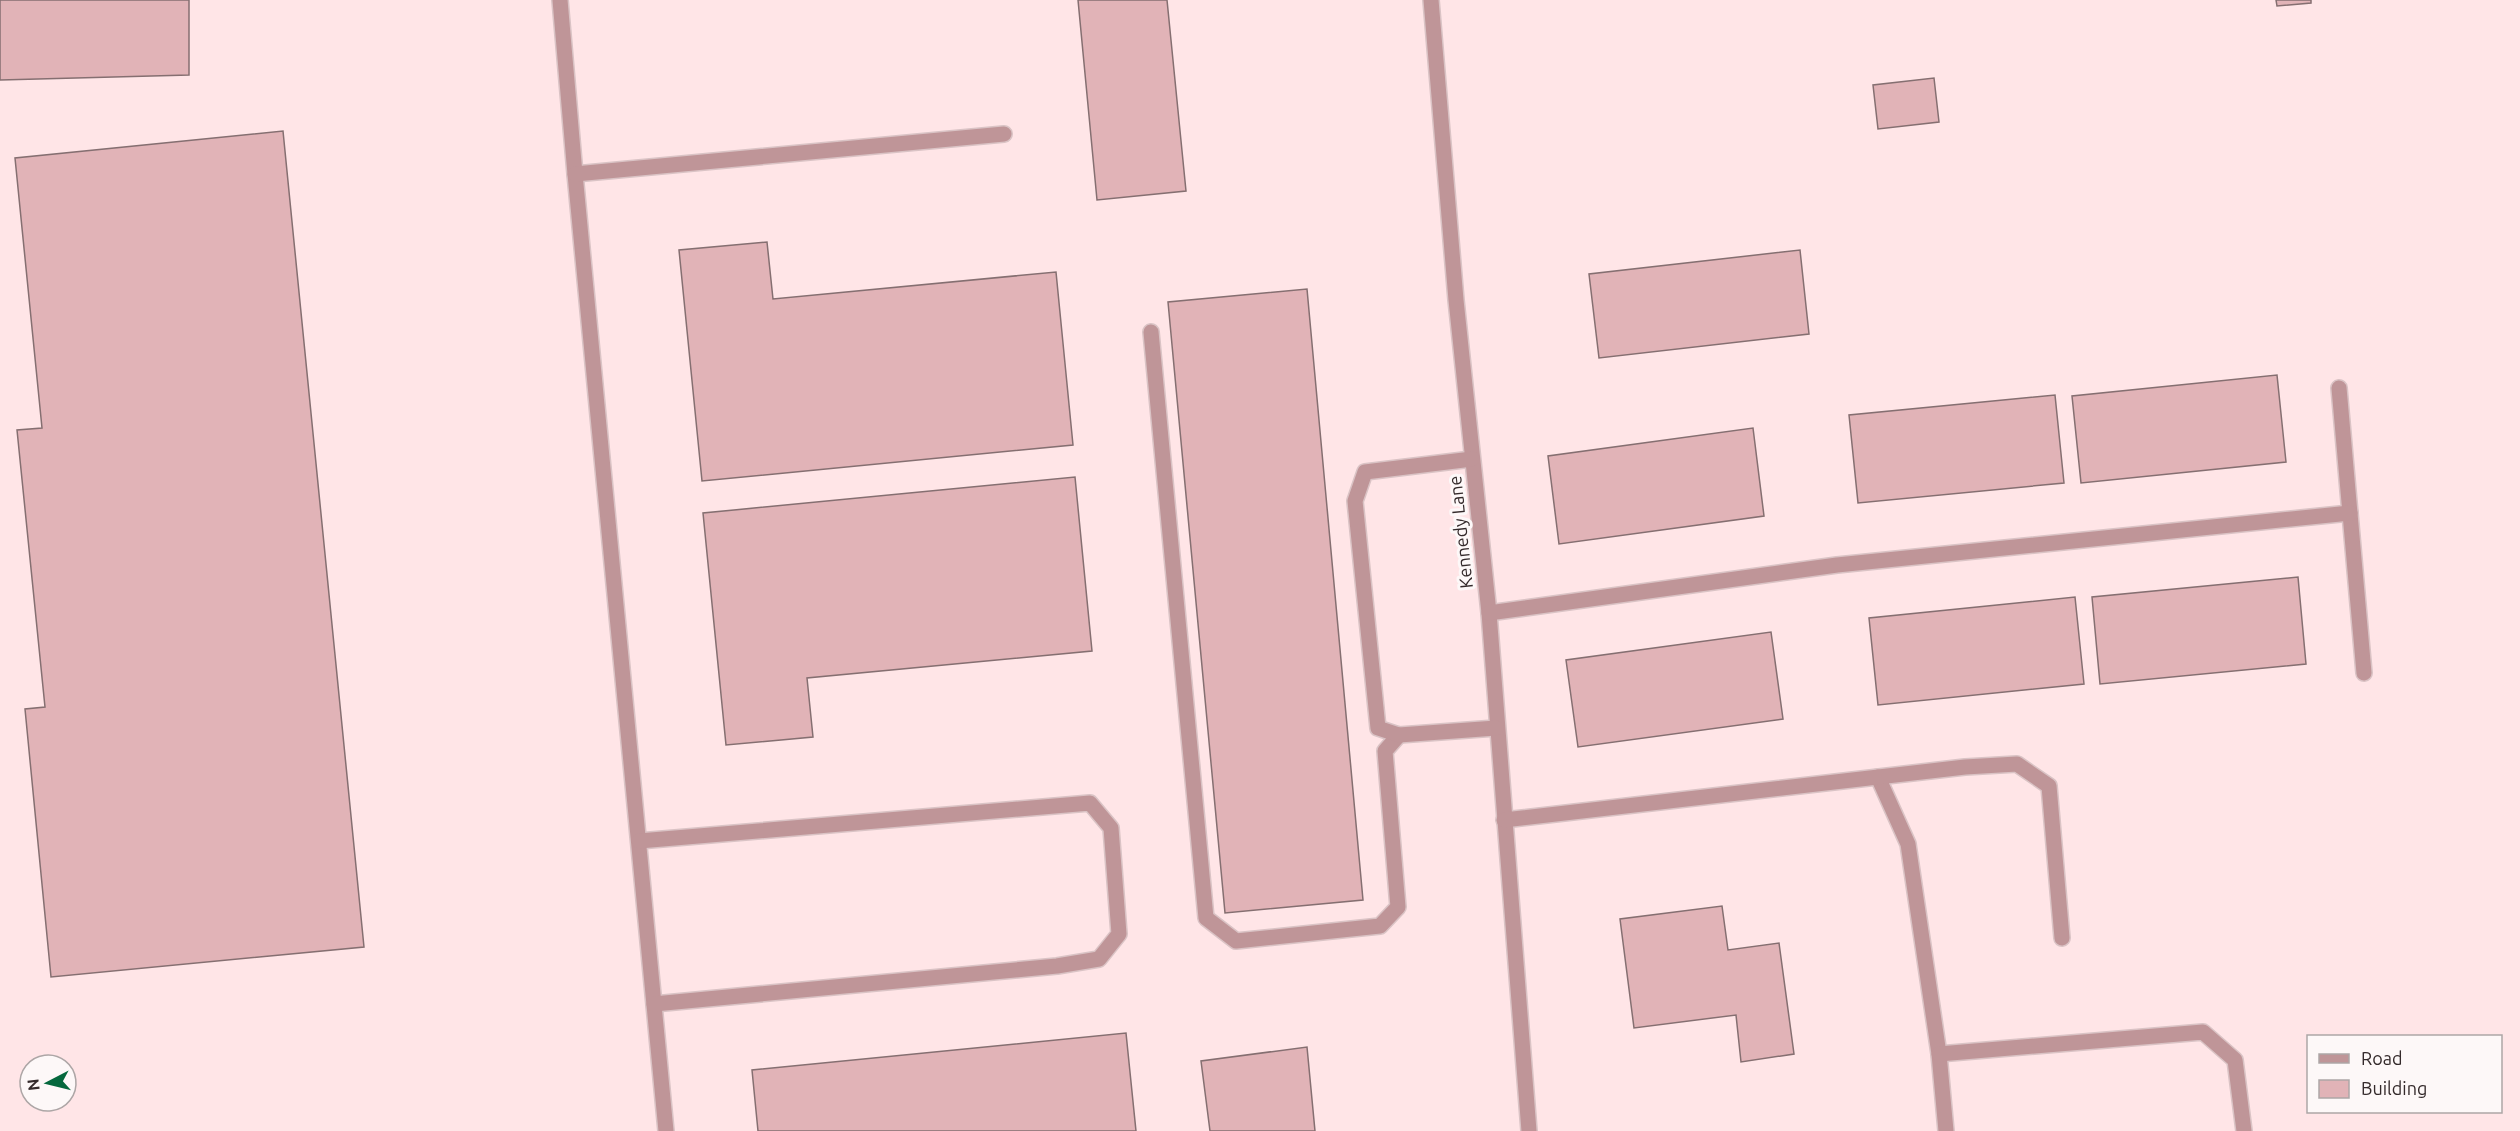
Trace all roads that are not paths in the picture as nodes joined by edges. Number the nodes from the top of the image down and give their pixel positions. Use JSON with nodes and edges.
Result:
{"nodes":[{"id":1,"x":560,"y":0,"type":"edge"},
{"id":2,"x":1431,"y":0,"type":"edge"},
{"id":3,"x":1004,"y":134,"type":"dead end"},
{"id":4,"x":574,"y":174,"type":"junction"},
{"id":5,"x":1151,"y":332,"type":"dead end"},
{"id":6,"x":2339,"y":388,"type":"dead end"},
{"id":7,"x":1472,"y":459,"type":"junction"},
{"id":8,"x":2350,"y":513,"type":"junction"},
{"id":9,"x":1489,"y":613,"type":"junction"},
{"id":10,"x":2364,"y":673,"type":"dead end"},
{"id":11,"x":1496,"y":728,"type":"junction"},
{"id":12,"x":1399,"y":735,"type":"junction"},
{"id":13,"x":1878,"y":777,"type":"junction"},
{"id":14,"x":1504,"y":820,"type":"junction"},
{"id":15,"x":639,"y":842,"type":"junction"},
{"id":16,"x":2062,"y":938,"type":"dead end"},
{"id":17,"x":654,"y":1004,"type":"junction"},
{"id":18,"x":1939,"y":1054,"type":"junction"},
{"id":19,"x":666,"y":1131,"type":"edge"},
{"id":20,"x":1529,"y":1131,"type":"edge"},
{"id":21,"x":1946,"y":1131,"type":"edge"},
{"id":22,"x":2244,"y":1131,"type":"edge"}],
"edges":[{"from":1,"to":4,"type":"street"},
{"from":2,"to":7,"type":"street","name":"Kennedy Lane"},
{"from":3,"to":4,"type":"street"},
{"from":4,"to":15,"type":"street"},
{"from":5,"to":12,"type":"street"},
{"from":6,"to":8,"type":"street"},
{"from":7,"to":9,"type":"street","name":"Kennedy Lane"},
{"from":7,"to":12,"type":"street"},
{"from":8,"to":9,"type":"street"},
{"from":8,"to":10,"type":"street"},
{"from":9,"to":11,"type":"street","name":"Kennedy Lane"},
{"from":11,"to":12,"type":"street"},
{"from":11,"to":14,"type":"street","name":"Kennedy Lane"},
{"from":13,"to":14,"type":"street"},
{"from":13,"to":16,"type":"street"},
{"from":13,"to":18,"type":"street"},
{"from":14,"to":20,"type":"street","name":"Kennedy Lane"},
{"from":15,"to":17,"type":"street"},
{"from":15,"to":17,"type":"street"},
{"from":17,"to":19,"type":"street"},
{"from":18,"to":21,"type":"street"},
{"from":18,"to":22,"type":"street"}]}
